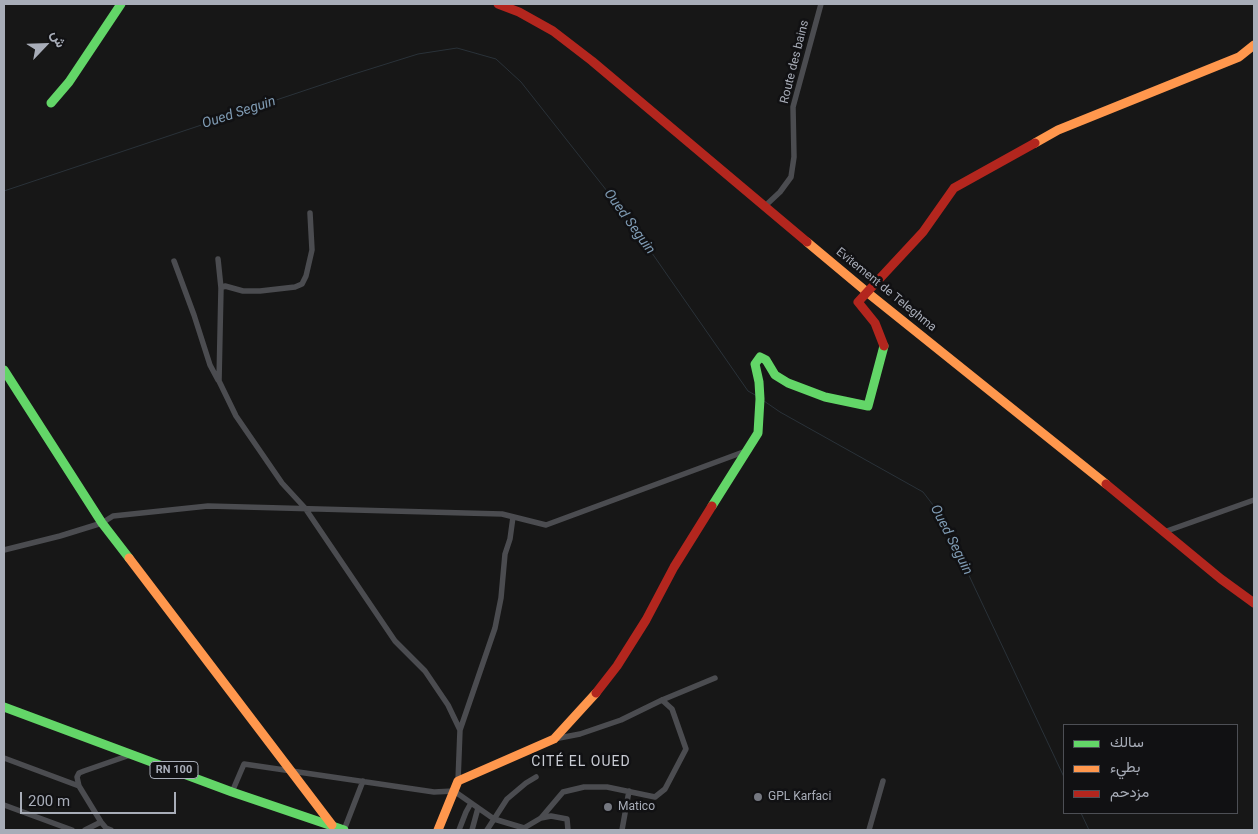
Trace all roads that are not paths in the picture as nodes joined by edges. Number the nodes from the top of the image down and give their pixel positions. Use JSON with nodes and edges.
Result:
{"nodes":[{"id":1,"x":121,"y":4,"type":"edge"},
{"id":2,"x":498,"y":4,"type":"edge"},
{"id":3,"x":820,"y":4,"type":"edge"},
{"id":4,"x":1254,"y":45,"type":"edge"},
{"id":5,"x":51,"y":103,"type":"dead end"},
{"id":6,"x":765,"y":206,"type":"junction"},
{"id":7,"x":310,"y":213,"type":"dead end"},
{"id":8,"x":218,"y":259,"type":"dead end"},
{"id":9,"x":174,"y":262,"type":"dead end"},
{"id":10,"x":221,"y":288,"type":"junction"},
{"id":11,"x":868,"y":292,"type":"junction"},
{"id":12,"x":4,"y":370,"type":"edge"},
{"id":13,"x":219,"y":382,"type":"junction"},
{"id":14,"x":748,"y":450,"type":"junction"},
{"id":15,"x":1254,"y":500,"type":"edge"},
{"id":16,"x":305,"y":508,"type":"junction"},
{"id":17,"x":513,"y":517,"type":"junction"},
{"id":18,"x":102,"y":523,"type":"junction"},
{"id":19,"x":1164,"y":532,"type":"junction"},
{"id":20,"x":4,"y":550,"type":"edge"},
{"id":21,"x":1254,"y":603,"type":"edge"},
{"id":22,"x":715,"y":678,"type":"dead end"},
{"id":23,"x":662,"y":700,"type":"junction"},
{"id":24,"x":4,"y":707,"type":"edge"},
{"id":25,"x":460,"y":730,"type":"junction"},
{"id":26,"x":554,"y":739,"type":"junction"},
{"id":27,"x":132,"y":754,"type":"junction"},
{"id":28,"x":4,"y":758,"type":"edge"},
{"id":29,"x":292,"y":772,"type":"junction"},
{"id":30,"x":536,"y":778,"type":"dead end"},
{"id":31,"x":883,"y":780,"type":"dead end"},
{"id":32,"x":363,"y":781,"type":"junction"},
{"id":33,"x":458,"y":782,"type":"junction"},
{"id":34,"x":79,"y":786,"type":"junction"},
{"id":35,"x":454,"y":791,"type":"junction"},
{"id":36,"x":629,"y":791,"type":"junction"},
{"id":37,"x":232,"y":792,"type":"junction"},
{"id":38,"x":471,"y":803,"type":"junction"},
{"id":39,"x":4,"y":805,"type":"edge"},
{"id":40,"x":478,"y":808,"type":"junction"},
{"id":41,"x":541,"y":818,"type":"junction"},
{"id":42,"x":494,"y":819,"type":"junction"},
{"id":43,"x":102,"y":822,"type":"junction"},
{"id":44,"x":332,"y":825,"type":"junction"},
{"id":45,"x":72,"y":830,"type":"edge"},
{"id":46,"x":85,"y":830,"type":"edge"},
{"id":47,"x":111,"y":830,"type":"edge"},
{"id":48,"x":344,"y":830,"type":"edge"},
{"id":49,"x":438,"y":830,"type":"edge"},
{"id":50,"x":459,"y":830,"type":"edge"},
{"id":51,"x":472,"y":830,"type":"edge"},
{"id":52,"x":487,"y":830,"type":"edge"},
{"id":53,"x":568,"y":830,"type":"edge"},
{"id":54,"x":622,"y":830,"type":"edge"},
{"id":55,"x":870,"y":830,"type":"edge"}],
"edges":[{"from":1,"to":5,"type":"main road"},
{"from":2,"to":6,"type":"main road","name":"Evitement de Teleghma"},
{"from":3,"to":6,"type":"street","name":"Route des bains"},
{"from":4,"to":11,"type":"main road"},
{"from":6,"to":11,"type":"main road","name":"Evitement de Teleghma"},
{"from":7,"to":10,"type":"street"},
{"from":8,"to":10,"type":"street"},
{"from":9,"to":13,"type":"street"},
{"from":10,"to":13,"type":"street"},
{"from":11,"to":14,"type":"main road"},
{"from":11,"to":19,"type":"main road","name":"Evitement de Teleghma"},
{"from":12,"to":18,"type":"main road"},
{"from":13,"to":16,"type":"street"},
{"from":14,"to":17,"type":"street"},
{"from":14,"to":26,"type":"main road"},
{"from":15,"to":19,"type":"street"},
{"from":16,"to":17,"type":"street"},
{"from":16,"to":18,"type":"street"},
{"from":16,"to":25,"type":"street"},
{"from":17,"to":25,"type":"street"},
{"from":18,"to":20,"type":"street"},
{"from":18,"to":29,"type":"main road"},
{"from":19,"to":21,"type":"main road","name":"Evitement de Teleghma"},
{"from":22,"to":23,"type":"street"},
{"from":23,"to":26,"type":"street"},
{"from":23,"to":36,"type":"street"},
{"from":24,"to":27,"type":"main road","number":"RN 100"},
{"from":25,"to":33,"type":"street"},
{"from":26,"to":33,"type":"main road"},
{"from":27,"to":34,"type":"street"},
{"from":27,"to":37,"type":"main road","number":"RN 100"},
{"from":28,"to":34,"type":"street"},
{"from":29,"to":32,"type":"street"},
{"from":29,"to":37,"type":"street"},
{"from":29,"to":44,"type":"main road"},
{"from":30,"to":42,"type":"street"},
{"from":31,"to":55,"type":"street"},
{"from":32,"to":35,"type":"street"},
{"from":32,"to":48,"type":"street"},
{"from":33,"to":35,"type":"main road"},
{"from":34,"to":43,"type":"street"},
{"from":35,"to":38,"type":"street"},
{"from":35,"to":49,"type":"main road"},
{"from":36,"to":41,"type":"street"},
{"from":36,"to":54,"type":"street"},
{"from":37,"to":44,"type":"main road","number":"RN 100"},
{"from":38,"to":40,"type":"street"},
{"from":38,"to":50,"type":"street"},
{"from":39,"to":45,"type":"street"},
{"from":40,"to":42,"type":"street"},
{"from":40,"to":51,"type":"street"},
{"from":41,"to":42,"type":"street"},
{"from":41,"to":53,"type":"street"},
{"from":42,"to":52,"type":"street"},
{"from":43,"to":46,"type":"street"},
{"from":43,"to":47,"type":"street"},
{"from":44,"to":48,"type":"main road","number":"RN 100"}]}
